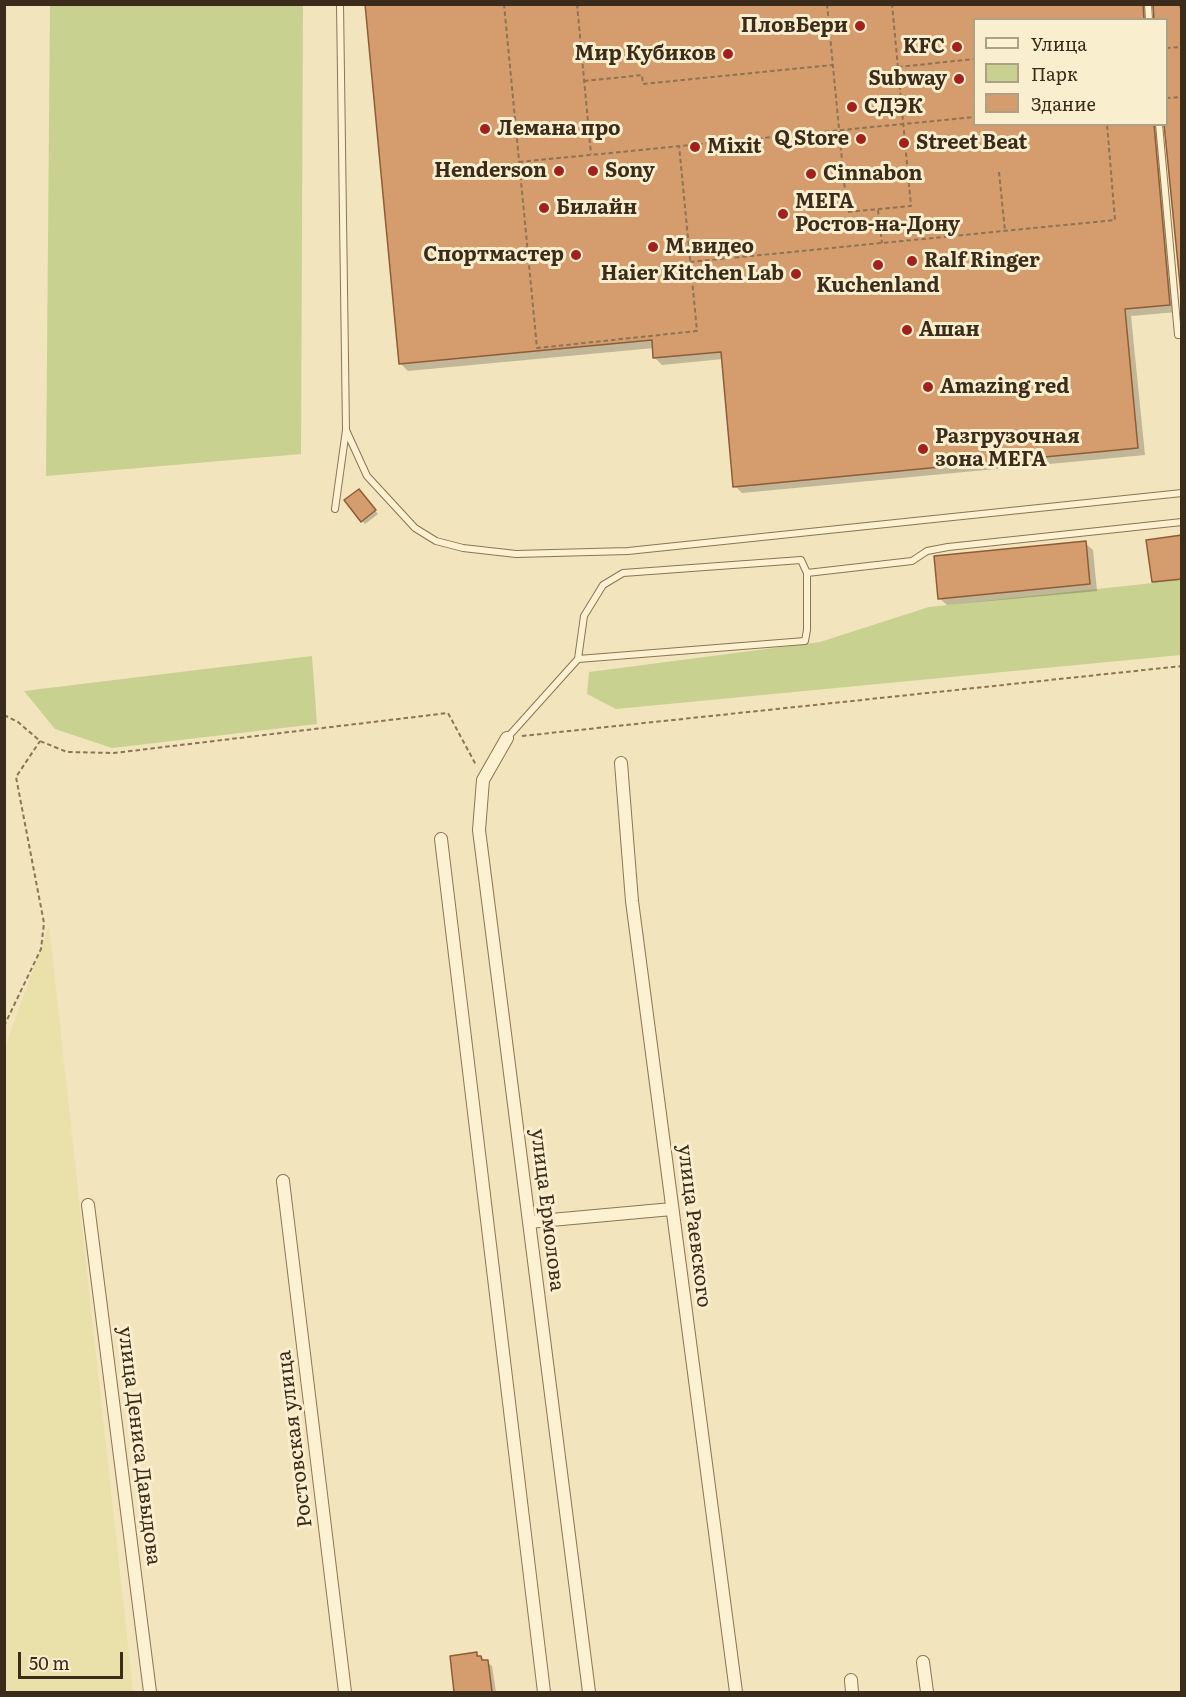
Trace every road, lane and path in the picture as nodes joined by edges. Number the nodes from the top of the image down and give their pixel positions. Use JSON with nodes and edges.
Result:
{"nodes":[{"id":1,"x":340,"y":4,"type":"edge"},
{"id":2,"x":504,"y":4,"type":"edge"},
{"id":3,"x":577,"y":4,"type":"edge"},
{"id":4,"x":827,"y":4,"type":"edge"},
{"id":5,"x":892,"y":4,"type":"edge"},
{"id":6,"x":1180,"y":4,"type":"edge"},
{"id":7,"x":1182,"y":19,"type":"edge"},
{"id":8,"x":973,"y":59,"type":"edge"},
{"id":9,"x":833,"y":65,"type":"junction"},
{"id":10,"x":898,"y":67,"type":"junction"},
{"id":11,"x":584,"y":81,"type":"junction"},
{"id":12,"x":973,"y":117,"type":"edge"},
{"id":13,"x":903,"y":124,"type":"junction"},
{"id":14,"x":1107,"y":126,"type":"edge"},
{"id":15,"x":1159,"y":126,"type":"edge"},
{"id":16,"x":839,"y":130,"type":"junction"},
{"id":17,"x":679,"y":145,"type":"junction"},
{"id":18,"x":591,"y":154,"type":"junction"},
{"id":19,"x":519,"y":162,"type":"junction"},
{"id":20,"x":999,"y":172,"type":"dead end"},
{"id":21,"x":878,"y":209,"type":"junction"},
{"id":22,"x":1005,"y":231,"type":"junction"},
{"id":23,"x":882,"y":243,"type":"junction"},
{"id":24,"x":690,"y":262,"type":"junction"},
{"id":25,"x":1182,"y":335,"type":"edge"},
{"id":26,"x":346,"y":430,"type":"junction"},
{"id":27,"x":1182,"y":493,"type":"edge"},
{"id":28,"x":335,"y":509,"type":"dead end"},
{"id":29,"x":1182,"y":522,"type":"edge"},
{"id":30,"x":807,"y":573,"type":"junction"},
{"id":31,"x":578,"y":659,"type":"junction"},
{"id":32,"x":1182,"y":666,"type":"edge"},
{"id":33,"x":4,"y":714,"type":"edge"},
{"id":34,"x":507,"y":738,"type":"junction"},
{"id":35,"x":40,"y":741,"type":"junction"},
{"id":36,"x":621,"y":763,"type":"dead end"},
{"id":37,"x":483,"y":780,"type":"junction"},
{"id":38,"x":441,"y":839,"type":"dead end"},
{"id":39,"x":4,"y":1026,"type":"edge"},
{"id":40,"x":284,"y":1181,"type":"dead end"},
{"id":41,"x":88,"y":1205,"type":"dead end"},
{"id":42,"x":672,"y":1209,"type":"junction"},
{"id":43,"x":530,"y":1222,"type":"junction"},
{"id":44,"x":922,"y":1662,"type":"dead end"},
{"id":45,"x":150,"y":1692,"type":"edge"},
{"id":46,"x":345,"y":1692,"type":"edge"},
{"id":47,"x":544,"y":1692,"type":"edge"},
{"id":48,"x":589,"y":1692,"type":"edge"},
{"id":49,"x":736,"y":1692,"type":"edge"},
{"id":50,"x":927,"y":1692,"type":"edge"}],
"edges":[{"from":1,"to":26,"type":"lane"},
{"from":2,"to":19,"type":"path"},
{"from":3,"to":11,"type":"path"},
{"from":4,"to":9,"type":"path"},
{"from":5,"to":10,"type":"path"},
{"from":6,"to":7,"type":"path"},
{"from":8,"to":10,"type":"path"},
{"from":9,"to":11,"type":"path"},
{"from":9,"to":16,"type":"path"},
{"from":10,"to":13,"type":"path"},
{"from":11,"to":18,"type":"path"},
{"from":12,"to":13,"type":"path"},
{"from":13,"to":16,"type":"path"},
{"from":13,"to":21,"type":"path"},
{"from":14,"to":22,"type":"path"},
{"from":15,"to":25,"type":"lane"},
{"from":16,"to":17,"type":"path"},
{"from":16,"to":21,"type":"path"},
{"from":17,"to":18,"type":"path"},
{"from":17,"to":24,"type":"path"},
{"from":18,"to":19,"type":"path"},
{"from":19,"to":24,"type":"path"},
{"from":20,"to":22,"type":"path"},
{"from":21,"to":23,"type":"path"},
{"from":22,"to":23,"type":"path"},
{"from":23,"to":24,"type":"path"},
{"from":26,"to":27,"type":"lane"},
{"from":26,"to":28,"type":"lane"},
{"from":29,"to":30,"type":"lane"},
{"from":30,"to":31,"type":"lane"},
{"from":30,"to":31,"type":"lane"},
{"from":31,"to":34,"type":"lane"},
{"from":32,"to":34,"type":"path"},
{"from":33,"to":35,"type":"path"},
{"from":34,"to":37,"type":"street","name":"улица Ермолова"},
{"from":35,"to":37,"type":"path"},
{"from":35,"to":39,"type":"path"},
{"from":36,"to":42,"type":"street","name":"улица Раевского"},
{"from":37,"to":43,"type":"street","name":"улица Ермолова"},
{"from":38,"to":47,"type":"street"},
{"from":40,"to":46,"type":"street","name":"Ростовская улица"},
{"from":41,"to":45,"type":"street","name":"улица Дениса Давыдова"},
{"from":42,"to":43,"type":"street"},
{"from":42,"to":49,"type":"street","name":"улица Раевского"},
{"from":43,"to":48,"type":"street","name":"улица Ермолова"},
{"from":44,"to":50,"type":"street"}]}
